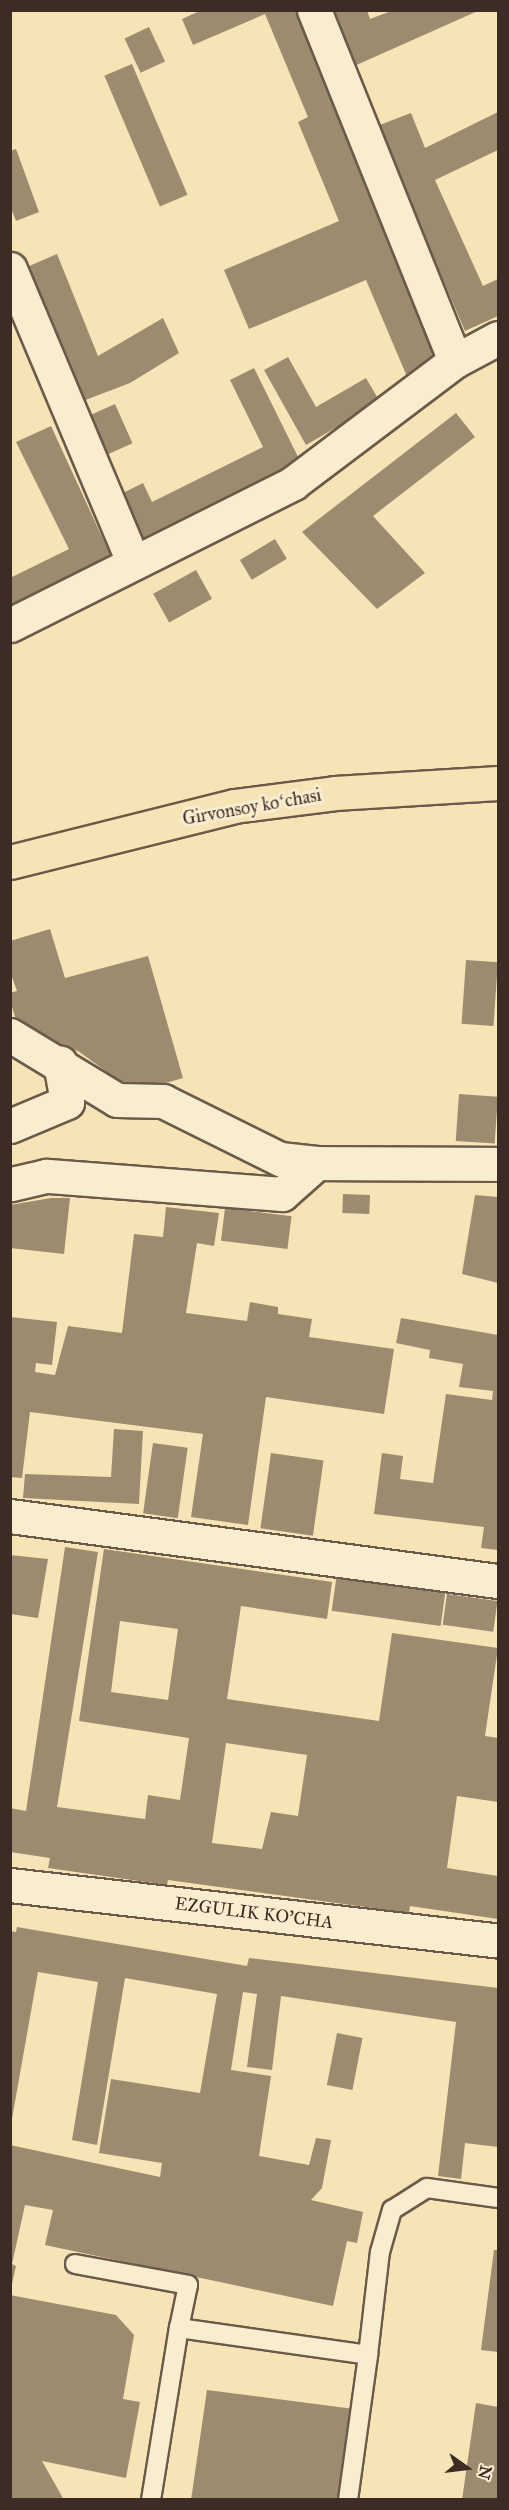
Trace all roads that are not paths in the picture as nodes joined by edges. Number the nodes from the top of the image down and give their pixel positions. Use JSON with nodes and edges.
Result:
{"nodes":[{"id":1,"x":314,"y":10,"type":"edge"},
{"id":2,"x":10,"y":269,"type":"edge"},
{"id":3,"x":498,"y":338,"type":"edge"},
{"id":4,"x":455,"y":361,"type":"junction"},
{"id":5,"x":133,"y":561,"type":"junction"},
{"id":6,"x":10,"y":625,"type":"edge"},
{"id":7,"x":498,"y":783,"type":"edge"},
{"id":8,"x":10,"y":862,"type":"edge"},
{"id":9,"x":10,"y":1035,"type":"edge"},
{"id":10,"x":60,"y":1063,"type":"junction"},
{"id":11,"x":10,"y":1126,"type":"edge"},
{"id":12,"x":317,"y":1163,"type":"junction"},
{"id":13,"x":498,"y":1164,"type":"edge"},
{"id":14,"x":10,"y":1184,"type":"edge"},
{"id":15,"x":10,"y":1516,"type":"edge"},
{"id":16,"x":498,"y":1581,"type":"edge"},
{"id":17,"x":10,"y":1884,"type":"edge"},
{"id":18,"x":498,"y":1941,"type":"edge"},
{"id":19,"x":498,"y":2198,"type":"edge"},
{"id":20,"x":75,"y":2264,"type":"dead end"},
{"id":21,"x":179,"y":2328,"type":"junction"},
{"id":22,"x":368,"y":2355,"type":"junction"},
{"id":23,"x":152,"y":2499,"type":"edge"},
{"id":24,"x":348,"y":2499,"type":"edge"}],
"edges":[{"from":1,"to":4,"type":"street"},
{"from":2,"to":5,"type":"street"},
{"from":3,"to":4,"type":"street"},
{"from":4,"to":5,"type":"street"},
{"from":5,"to":6,"type":"street"},
{"from":7,"to":8,"type":"main road","name":"Girvonsoy koʻchasi"},
{"from":9,"to":10,"type":"street"},
{"from":10,"to":11,"type":"street"},
{"from":10,"to":12,"type":"street"},
{"from":12,"to":13,"type":"street"},
{"from":12,"to":14,"type":"street"},
{"from":15,"to":16,"type":"street"},
{"from":17,"to":18,"type":"street","name":"EZGULIK KO'CHA"},
{"from":19,"to":22,"type":"lane"},
{"from":20,"to":21,"type":"lane"},
{"from":21,"to":22,"type":"lane"},
{"from":21,"to":23,"type":"lane"},
{"from":22,"to":24,"type":"lane"}]}
